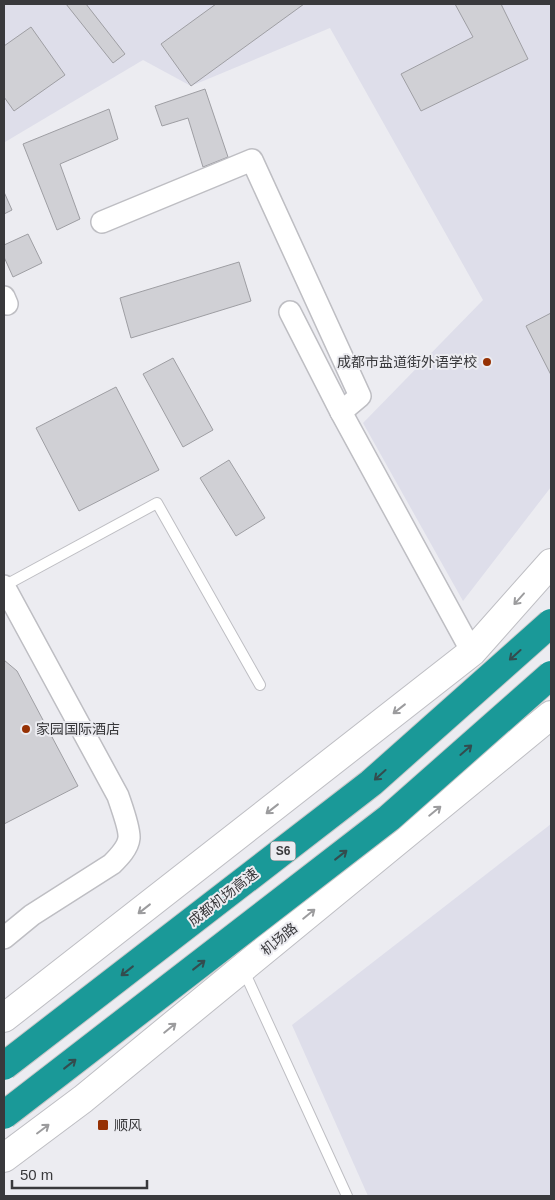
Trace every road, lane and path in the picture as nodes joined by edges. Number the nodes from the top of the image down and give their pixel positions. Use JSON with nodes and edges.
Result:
{"nodes":[{"id":1,"x":102,"y":222,"type":"dead end"},
{"id":2,"x":290,"y":312,"type":"dead end"},
{"id":3,"x":341,"y":412,"type":"junction"},
{"id":4,"x":551,"y":563,"type":"edge"},
{"id":5,"x":4,"y":586,"type":"edge"},
{"id":6,"x":551,"y":623,"type":"edge"},
{"id":7,"x":472,"y":652,"type":"junction"},
{"id":8,"x":551,"y":675,"type":"edge"},
{"id":9,"x":260,"y":684,"type":"dead end"},
{"id":10,"x":551,"y":715,"type":"edge"},
{"id":11,"x":4,"y":938,"type":"edge"},
{"id":12,"x":243,"y":968,"type":"junction"},
{"id":13,"x":8,"y":1007,"type":"edge"},
{"id":14,"x":4,"y":1066,"type":"edge"},
{"id":15,"x":4,"y":1115,"type":"edge"},
{"id":16,"x":4,"y":1158,"type":"edge"},
{"id":17,"x":348,"y":1196,"type":"edge"}],
"edges":[{"from":1,"to":3,"type":"street"},
{"from":2,"to":3,"type":"street"},
{"from":3,"to":7,"type":"street"},
{"from":4,"to":7,"type":"main road","one_way":true},
{"from":5,"to":9,"type":"lane"},
{"from":5,"to":11,"type":"street"},
{"from":6,"to":14,"type":"highway","name":"成都机场高速","number":"S6","one_way":true,"bridge":true},
{"from":7,"to":13,"type":"main road","one_way":true},
{"from":15,"to":8,"type":"highway","one_way":true,"bridge":true},
{"from":12,"to":10,"type":"main road","name":"机场路","one_way":true},
{"from":16,"to":12,"type":"main road","name":"机场路","one_way":true},
{"from":12,"to":17,"type":"lane"}]}
